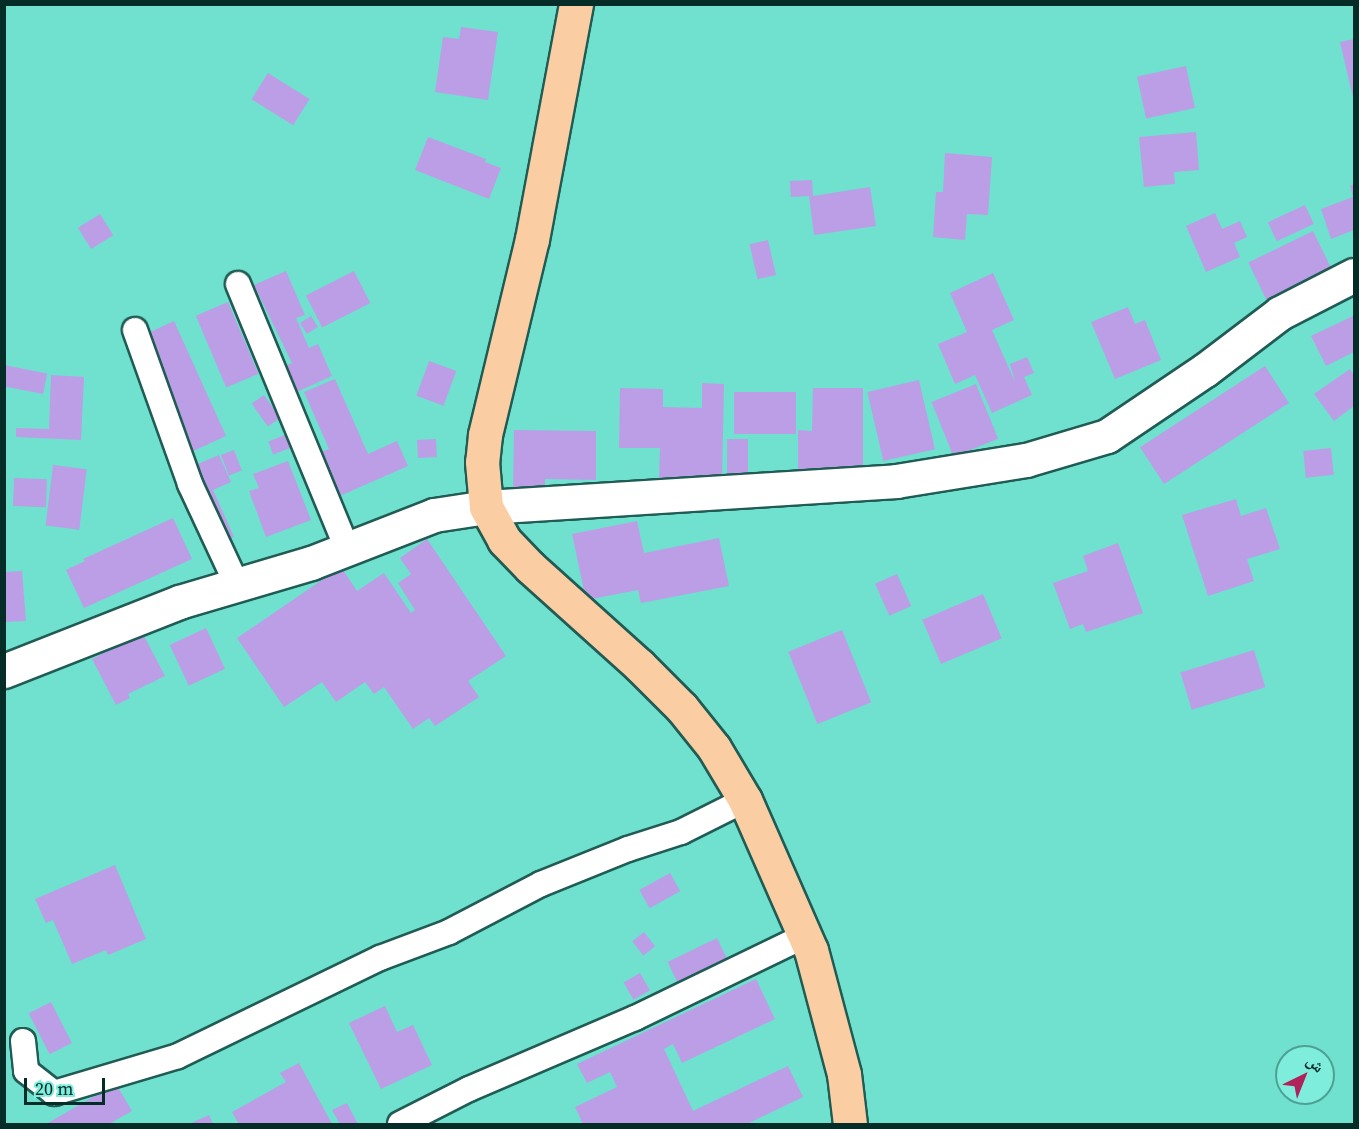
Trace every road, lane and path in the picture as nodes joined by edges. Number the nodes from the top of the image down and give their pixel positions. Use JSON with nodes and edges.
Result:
{"nodes":[{"id":1,"x":576,"y":4,"type":"edge"},
{"id":2,"x":1354,"y":275,"type":"edge"},
{"id":3,"x":238,"y":284,"type":"dead end"},
{"id":4,"x":135,"y":330,"type":"dead end"},
{"id":5,"x":486,"y":507,"type":"junction"},
{"id":6,"x":347,"y":549,"type":"junction"},
{"id":7,"x":237,"y":585,"type":"junction"},
{"id":8,"x":4,"y":671,"type":"edge"},
{"id":9,"x":745,"y":800,"type":"junction"},
{"id":10,"x":805,"y":936,"type":"junction"},
{"id":11,"x":23,"y":1041,"type":"dead end"},
{"id":12,"x":400,"y":1125,"type":"edge"},
{"id":13,"x":850,"y":1125,"type":"edge"}],
"edges":[{"from":1,"to":5,"type":"main road"},
{"from":2,"to":5,"type":"street"},
{"from":3,"to":6,"type":"street"},
{"from":4,"to":7,"type":"street"},
{"from":5,"to":6,"type":"street"},
{"from":5,"to":9,"type":"main road"},
{"from":6,"to":7,"type":"street"},
{"from":7,"to":8,"type":"street"},
{"from":9,"to":10,"type":"main road"},
{"from":9,"to":11,"type":"street"},
{"from":10,"to":12,"type":"street"},
{"from":10,"to":13,"type":"main road"}]}
